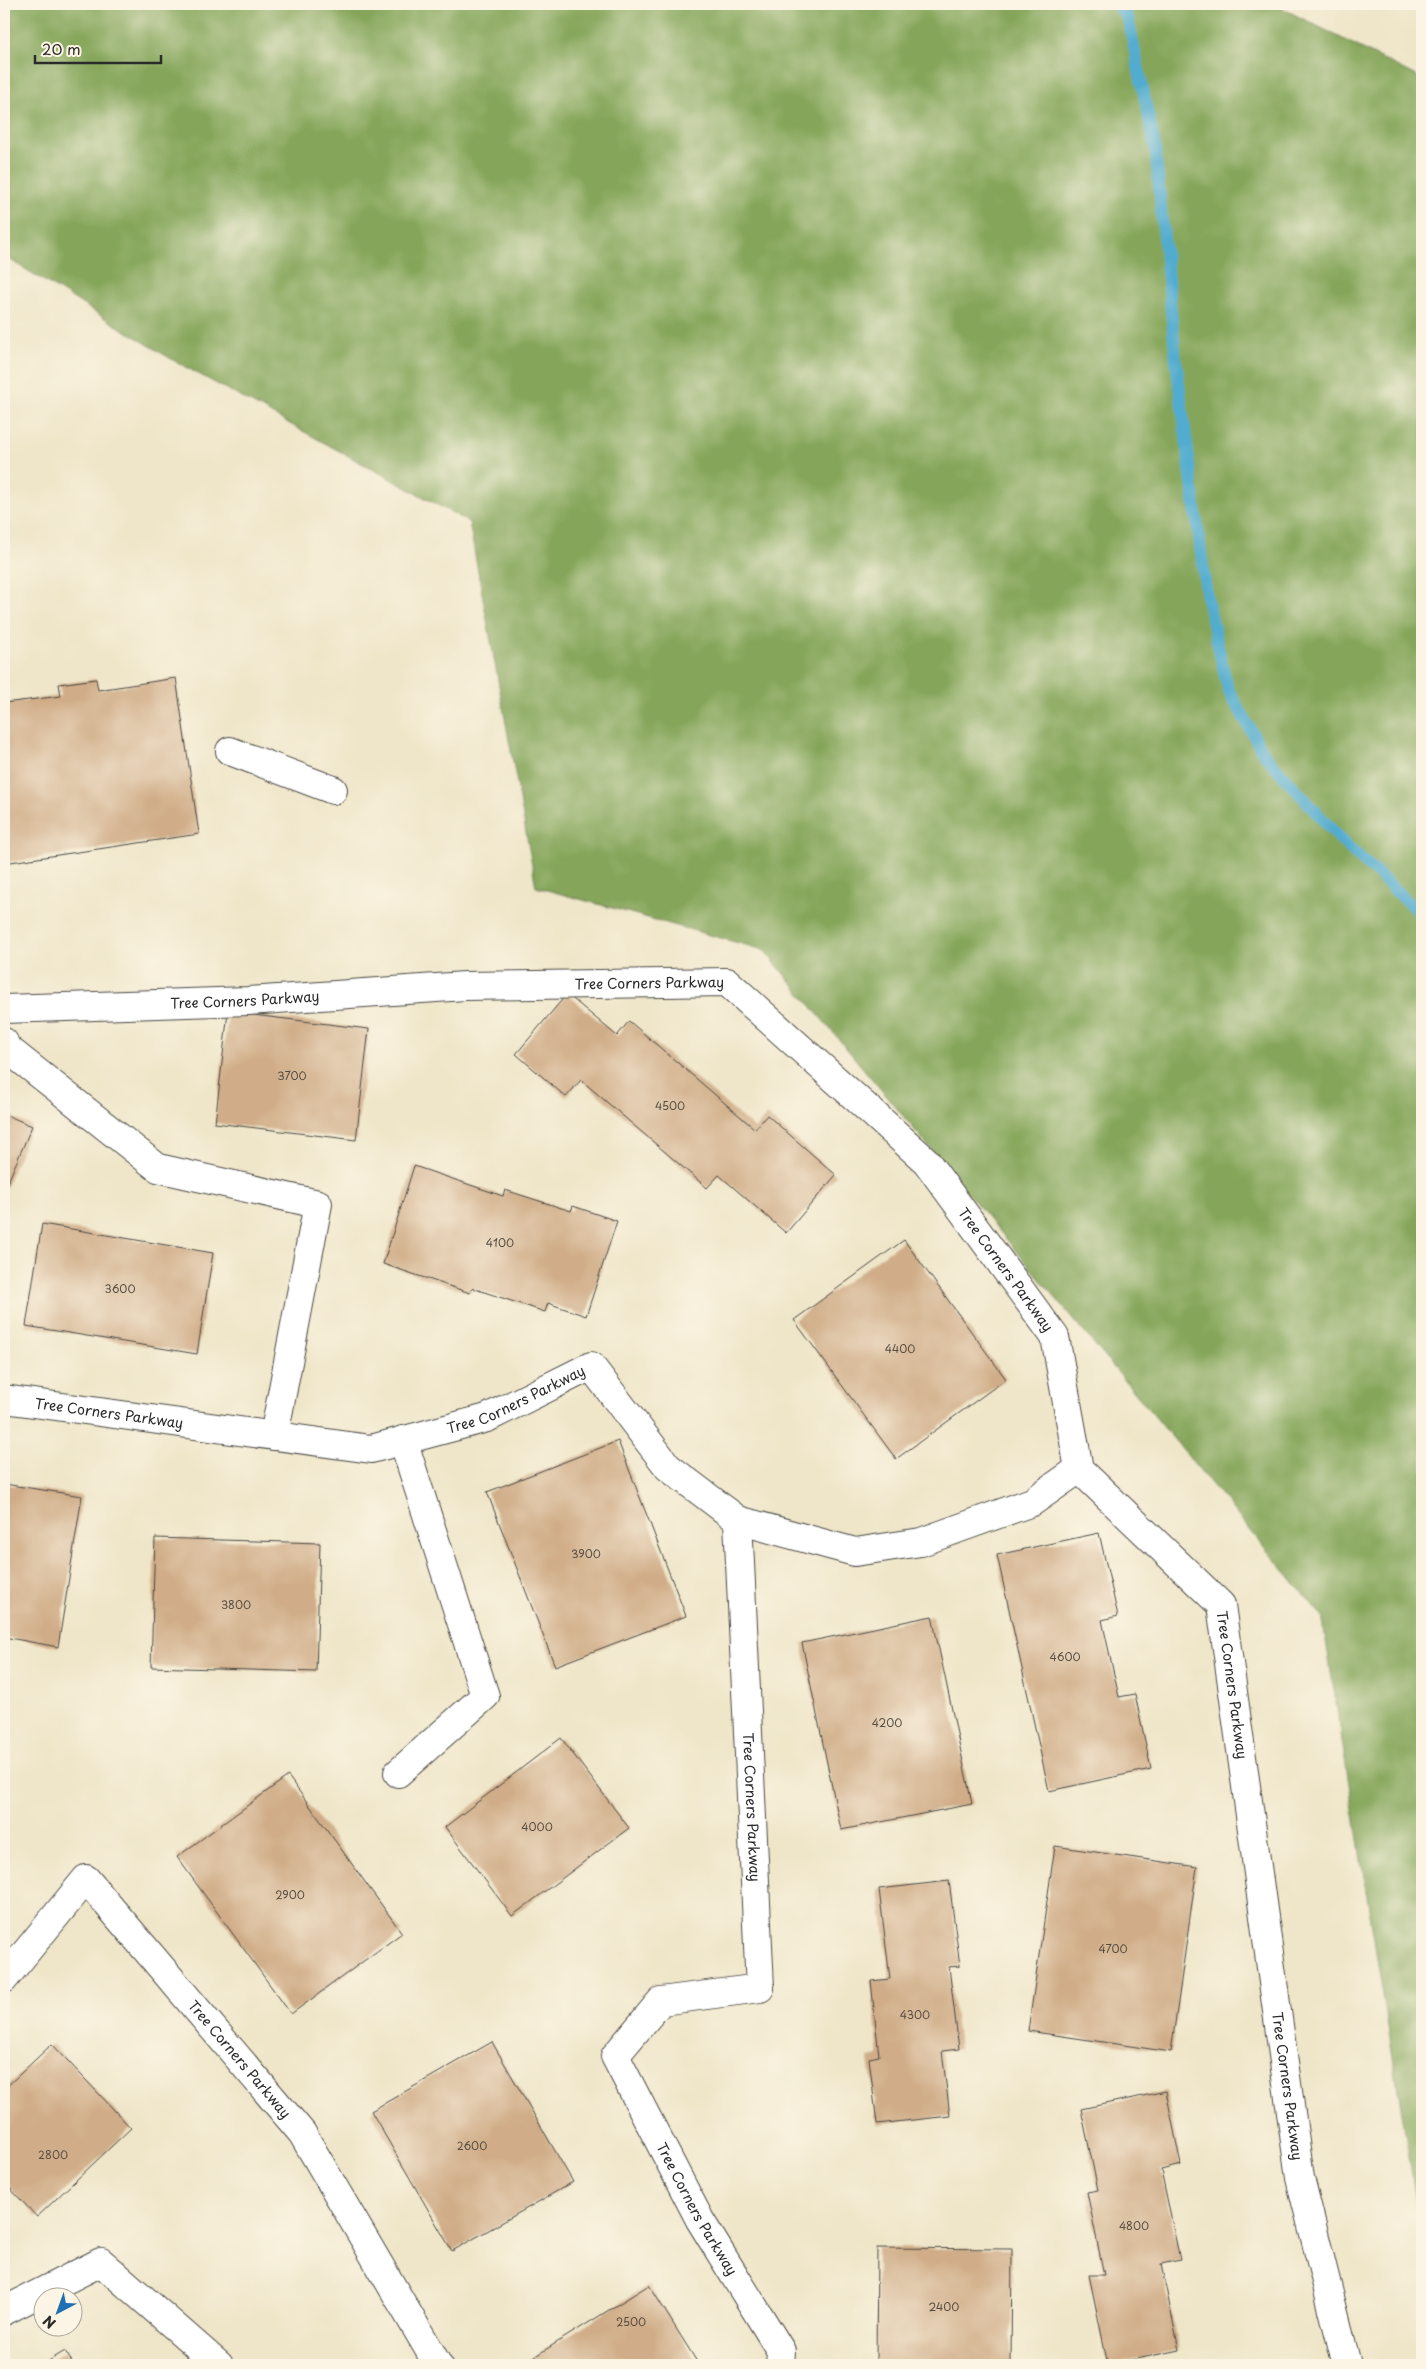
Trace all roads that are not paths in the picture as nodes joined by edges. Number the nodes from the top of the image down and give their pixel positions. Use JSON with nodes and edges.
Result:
{"nodes":[{"id":1,"x":230,"y":751,"type":"dead end"},
{"id":2,"x":333,"y":790,"type":"dead end"},
{"id":3,"x":4,"y":1009,"type":"edge"},
{"id":4,"x":4,"y":1042,"type":"edge"},
{"id":5,"x":4,"y":1399,"type":"edge"},
{"id":6,"x":274,"y":1436,"type":"junction"},
{"id":7,"x":403,"y":1440,"type":"junction"},
{"id":8,"x":1079,"y":1469,"type":"junction"},
{"id":9,"x":738,"y":1520,"type":"junction"},
{"id":10,"x":398,"y":1773,"type":"dead end"},
{"id":11,"x":4,"y":1979,"type":"edge"},
{"id":12,"x":4,"y":2311,"type":"edge"},
{"id":13,"x":219,"y":2365,"type":"edge"},
{"id":14,"x":438,"y":2365,"type":"edge"},
{"id":15,"x":780,"y":2365,"type":"edge"},
{"id":16,"x":1347,"y":2365,"type":"edge"}],
"edges":[{"from":1,"to":2,"type":"street"},
{"from":3,"to":8,"type":"street","name":"Tree Corners Parkway"},
{"from":4,"to":6,"type":"street"},
{"from":5,"to":6,"type":"street","name":"Tree Corners Parkway"},
{"from":6,"to":7,"type":"street","name":"Tree Corners Parkway"},
{"from":7,"to":9,"type":"street","name":"Tree Corners Parkway"},
{"from":7,"to":10,"type":"street"},
{"from":8,"to":9,"type":"street"},
{"from":8,"to":16,"type":"street","name":"Tree Corners Parkway"},
{"from":9,"to":15,"type":"street","name":"Tree Corners Parkway"},
{"from":11,"to":14,"type":"street","name":"Tree Corners Parkway"},
{"from":12,"to":13,"type":"street"}]}
